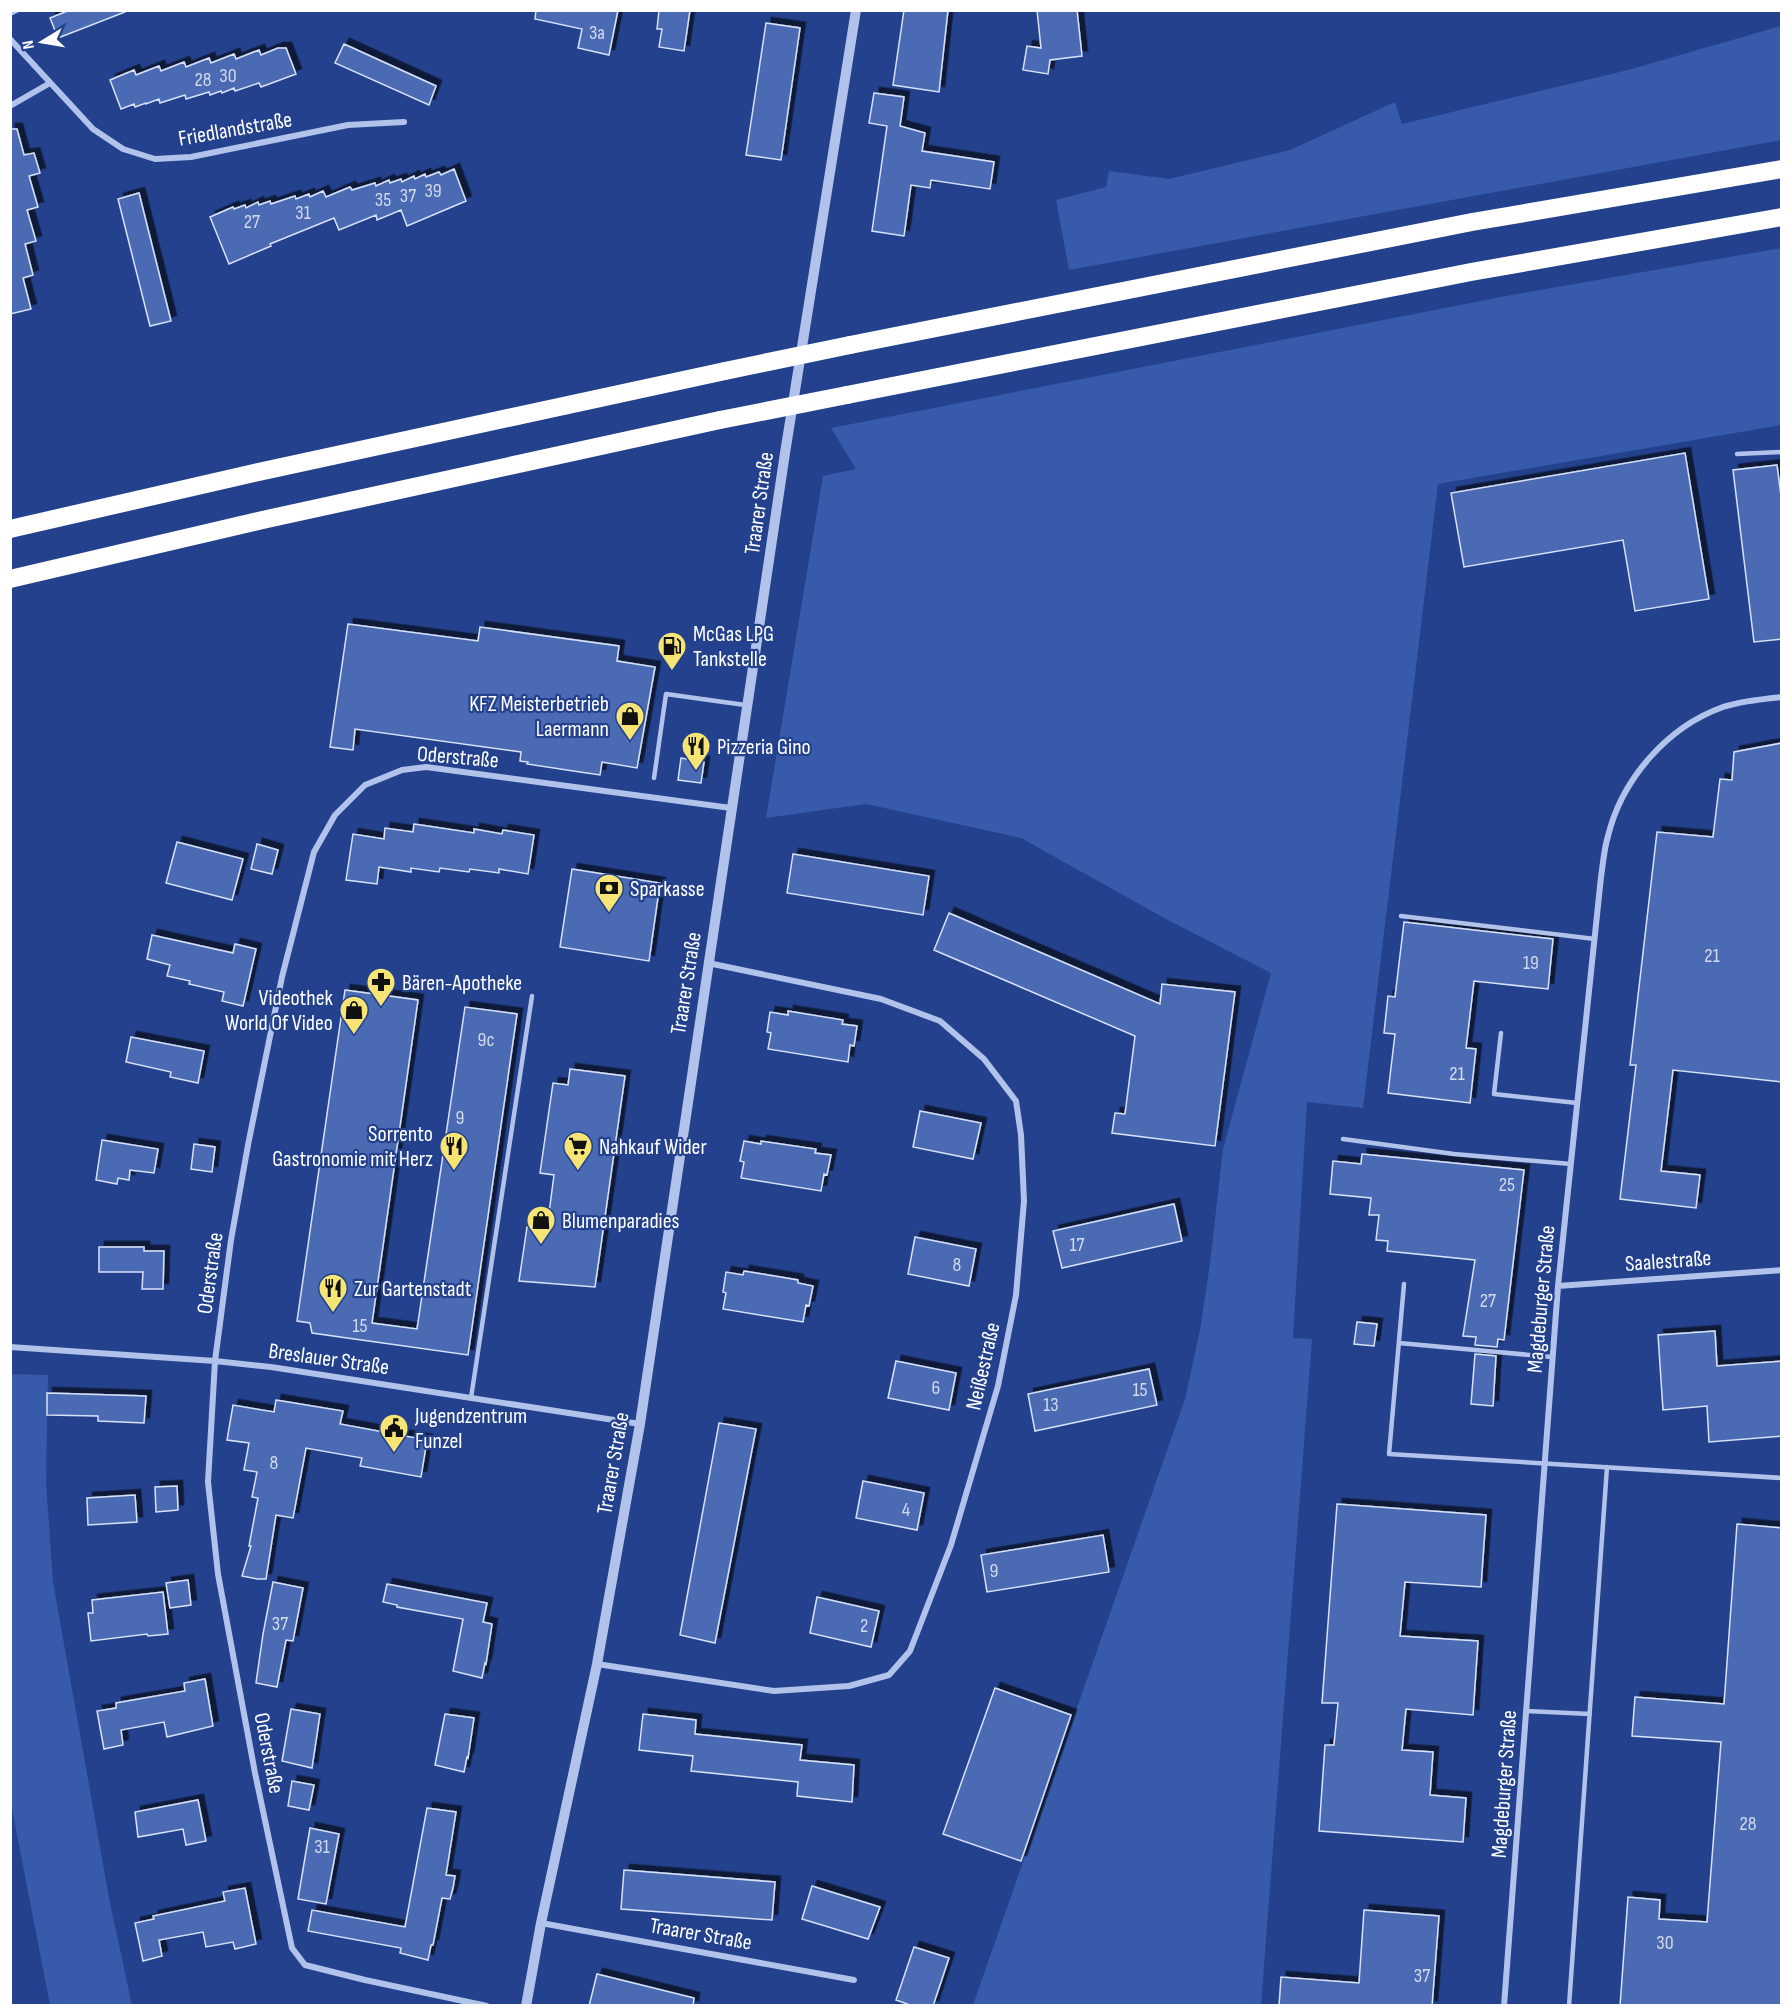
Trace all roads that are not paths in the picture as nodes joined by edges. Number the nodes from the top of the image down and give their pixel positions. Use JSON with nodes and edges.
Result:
{"nodes":[{"id":1,"x":18,"y":10,"type":"edge"},
{"id":2,"x":856,"y":10,"type":"edge"},
{"id":3,"x":10,"y":14,"type":"edge"},
{"id":4,"x":10,"y":39,"type":"edge"},
{"id":5,"x":50,"y":83,"type":"junction"},
{"id":6,"x":10,"y":106,"type":"edge"},
{"id":7,"x":404,"y":122,"type":"dead end"},
{"id":8,"x":1782,"y":169,"type":"edge"},
{"id":9,"x":1782,"y":217,"type":"edge"},
{"id":10,"x":1782,"y":452,"type":"edge"},
{"id":11,"x":1737,"y":454,"type":"dead end"},
{"id":12,"x":10,"y":529,"type":"edge"},
{"id":13,"x":10,"y":579,"type":"edge"},
{"id":14,"x":1782,"y":697,"type":"edge"},
{"id":15,"x":747,"y":706,"type":"junction"},
{"id":16,"x":654,"y":778,"type":"dead end"},
{"id":17,"x":731,"y":808,"type":"junction"},
{"id":18,"x":1401,"y":916,"type":"dead end"},
{"id":19,"x":1595,"y":939,"type":"junction"},
{"id":20,"x":708,"y":963,"type":"junction"},
{"id":21,"x":532,"y":996,"type":"dead end"},
{"id":22,"x":1501,"y":1033,"type":"dead end"},
{"id":23,"x":1577,"y":1103,"type":"junction"},
{"id":24,"x":1343,"y":1140,"type":"dead end"},
{"id":25,"x":1571,"y":1164,"type":"junction"},
{"id":26,"x":1782,"y":1270,"type":"edge"},
{"id":27,"x":1404,"y":1284,"type":"dead end"},
{"id":28,"x":1558,"y":1286,"type":"junction"},
{"id":29,"x":1399,"y":1343,"type":"junction"},
{"id":30,"x":10,"y":1347,"type":"edge"},
{"id":31,"x":1552,"y":1358,"type":"junction"},
{"id":32,"x":215,"y":1361,"type":"junction"},
{"id":33,"x":471,"y":1398,"type":"junction"},
{"id":34,"x":640,"y":1424,"type":"junction"},
{"id":35,"x":1545,"y":1463,"type":"junction"},
{"id":36,"x":1607,"y":1467,"type":"junction"},
{"id":37,"x":1782,"y":1478,"type":"edge"},
{"id":38,"x":597,"y":1664,"type":"junction"},
{"id":39,"x":1526,"y":1711,"type":"junction"},
{"id":40,"x":1590,"y":1714,"type":"junction"},
{"id":41,"x":541,"y":1923,"type":"junction"},
{"id":42,"x":854,"y":1980,"type":"dead end"},
{"id":43,"x":487,"y":2006,"type":"edge"},
{"id":44,"x":526,"y":2006,"type":"edge"},
{"id":45,"x":1504,"y":2006,"type":"edge"},
{"id":46,"x":1569,"y":2006,"type":"edge"}],
"edges":[{"from":1,"to":3,"type":"lane"},
{"from":2,"to":15,"type":"street","name":"Traarer Straße"},
{"from":4,"to":5,"type":"street","name":"Friedlandstraße"},
{"from":5,"to":6,"type":"street"},
{"from":5,"to":7,"type":"street","name":"Friedlandstraße"},
{"from":8,"to":12,"type":"highway","bridge":true},
{"from":9,"to":13,"type":"highway","bridge":true},
{"from":10,"to":11,"type":"lane"},
{"from":14,"to":19,"type":"street","name":"Magdeburger Straße"},
{"from":15,"to":16,"type":"lane"},
{"from":15,"to":17,"type":"street","name":"Traarer Straße"},
{"from":17,"to":20,"type":"street","name":"Traarer Straße"},
{"from":17,"to":32,"type":"street","name":"Oderstraße"},
{"from":18,"to":19,"type":"lane"},
{"from":19,"to":23,"type":"street","name":"Magdeburger Straße"},
{"from":20,"to":34,"type":"street","name":"Traarer Straße"},
{"from":20,"to":38,"type":"street","name":"Neißestraße"},
{"from":21,"to":33,"type":"lane"},
{"from":22,"to":23,"type":"lane"},
{"from":23,"to":25,"type":"street","name":"Magdeburger Straße"},
{"from":24,"to":25,"type":"lane"},
{"from":25,"to":28,"type":"street","name":"Magdeburger Straße"},
{"from":26,"to":28,"type":"street","name":"Saalestraße"},
{"from":27,"to":29,"type":"lane"},
{"from":28,"to":31,"type":"street","name":"Magdeburger Straße"},
{"from":29,"to":31,"type":"lane"},
{"from":29,"to":35,"type":"lane"},
{"from":30,"to":32,"type":"street","name":"Breslauer Straße"},
{"from":31,"to":35,"type":"street","name":"Magdeburger Straße"},
{"from":32,"to":33,"type":"street","name":"Breslauer Straße"},
{"from":32,"to":43,"type":"street","name":"Oderstraße"},
{"from":33,"to":34,"type":"street","name":"Breslauer Straße"},
{"from":34,"to":38,"type":"street","name":"Traarer Straße"},
{"from":35,"to":36,"type":"lane"},
{"from":35,"to":39,"type":"street","name":"Magdeburger Straße"},
{"from":36,"to":37,"type":"lane"},
{"from":36,"to":40,"type":"lane"},
{"from":38,"to":41,"type":"street","name":"Traarer Straße"},
{"from":39,"to":40,"type":"lane"},
{"from":39,"to":45,"type":"street","name":"Magdeburger Straße"},
{"from":40,"to":46,"type":"lane"},
{"from":41,"to":42,"type":"street","name":"Traarer Straße"},
{"from":41,"to":44,"type":"street","name":"Traarer Straße"}]}
